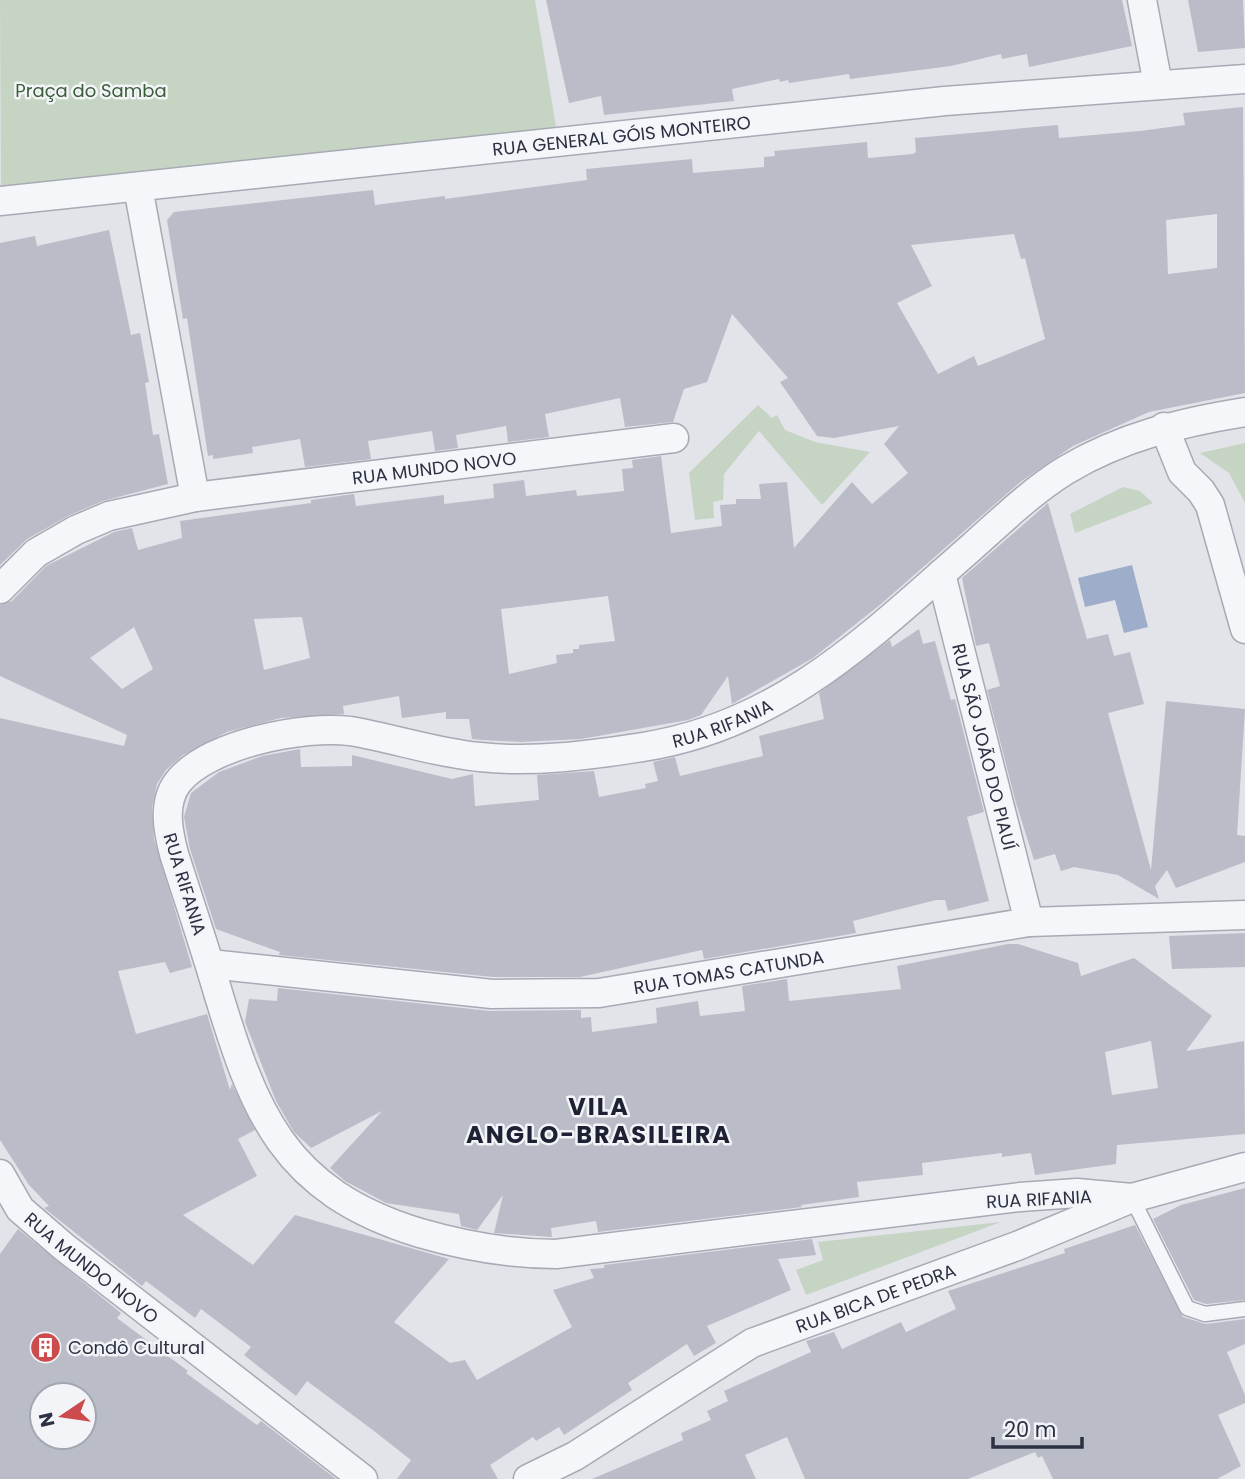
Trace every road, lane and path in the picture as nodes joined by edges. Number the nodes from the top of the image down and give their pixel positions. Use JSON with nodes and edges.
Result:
{"nodes":[{"id":1,"x":1142,"y":0,"type":"edge"},
{"id":2,"x":1245,"y":79,"type":"edge"},
{"id":3,"x":1158,"y":85,"type":"junction"},
{"id":4,"x":138,"y":187,"type":"junction"},
{"id":5,"x":0,"y":201,"type":"edge"},
{"id":6,"x":1245,"y":412,"type":"edge"},
{"id":7,"x":1164,"y":427,"type":"junction"},
{"id":8,"x":674,"y":438,"type":"dead end"},
{"id":9,"x":195,"y":497,"type":"junction"},
{"id":10,"x":941,"y":574,"type":"junction"},
{"id":11,"x":0,"y":589,"type":"edge"},
{"id":12,"x":1245,"y":629,"type":"edge"},
{"id":13,"x":1245,"y":915,"type":"edge"},
{"id":14,"x":1029,"y":922,"type":"junction"},
{"id":15,"x":210,"y":964,"type":"junction"},
{"id":16,"x":1245,"y":1167,"type":"edge"},
{"id":17,"x":0,"y":1174,"type":"edge"},
{"id":18,"x":1132,"y":1198,"type":"junction"},
{"id":19,"x":1245,"y":1309,"type":"edge"},
{"id":20,"x":363,"y":1479,"type":"edge"},
{"id":21,"x":528,"y":1479,"type":"edge"}],
"edges":[{"from":1,"to":3,"type":"street"},
{"from":2,"to":3,"type":"street","name":"RUA GENERAL GÓIS MONTEIRO"},
{"from":3,"to":4,"type":"street","name":"RUA GENERAL GÓIS MONTEIRO"},
{"from":4,"to":5,"type":"street","name":"RUA GENERAL GÓIS MONTEIRO"},
{"from":4,"to":9,"type":"street"},
{"from":6,"to":7,"type":"street","name":"RUA RIFANIA"},
{"from":7,"to":10,"type":"street","name":"RUA RIFANIA"},
{"from":7,"to":12,"type":"street"},
{"from":8,"to":9,"type":"street","name":"RUA MUNDO NOVO"},
{"from":9,"to":11,"type":"street","name":"RUA MUNDO NOVO"},
{"from":10,"to":14,"type":"street","name":"RUA SÃO JOÃO DO PIAUÍ"},
{"from":10,"to":15,"type":"street","name":"RUA RIFANIA"},
{"from":13,"to":14,"type":"street","name":"RUA TOMAS CATUNDA"},
{"from":14,"to":15,"type":"street","name":"RUA TOMAS CATUNDA"},
{"from":15,"to":18,"type":"street","name":"RUA RIFANIA"},
{"from":16,"to":18,"type":"street","name":"RUA BICA DE PEDRA"},
{"from":17,"to":20,"type":"street","name":"RUA MUNDO NOVO"},
{"from":18,"to":19,"type":"lane"},
{"from":18,"to":21,"type":"street","name":"RUA BICA DE PEDRA"}]}
